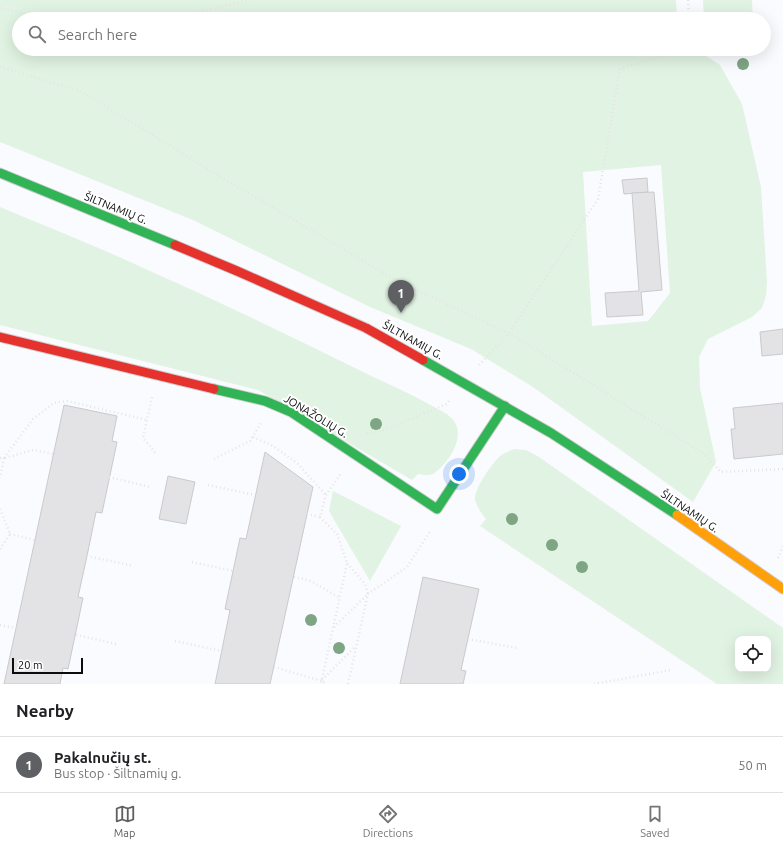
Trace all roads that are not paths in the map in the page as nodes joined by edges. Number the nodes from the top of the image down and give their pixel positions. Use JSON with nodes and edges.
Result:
{"nodes":[{"id":1,"x":0,"y":173,"type":"edge"},
{"id":2,"x":0,"y":337,"type":"edge"},
{"id":3,"x":505,"y":406,"type":"junction"},
{"id":4,"x":783,"y":589,"type":"edge"}],
"edges":[{"from":1,"to":3,"type":"street","name":"ŠILTNAMIŲ G."},
{"from":2,"to":3,"type":"street","name":"JONAŽOLIŲ G."},
{"from":3,"to":4,"type":"street","name":"ŠILTNAMIŲ G."}]}
